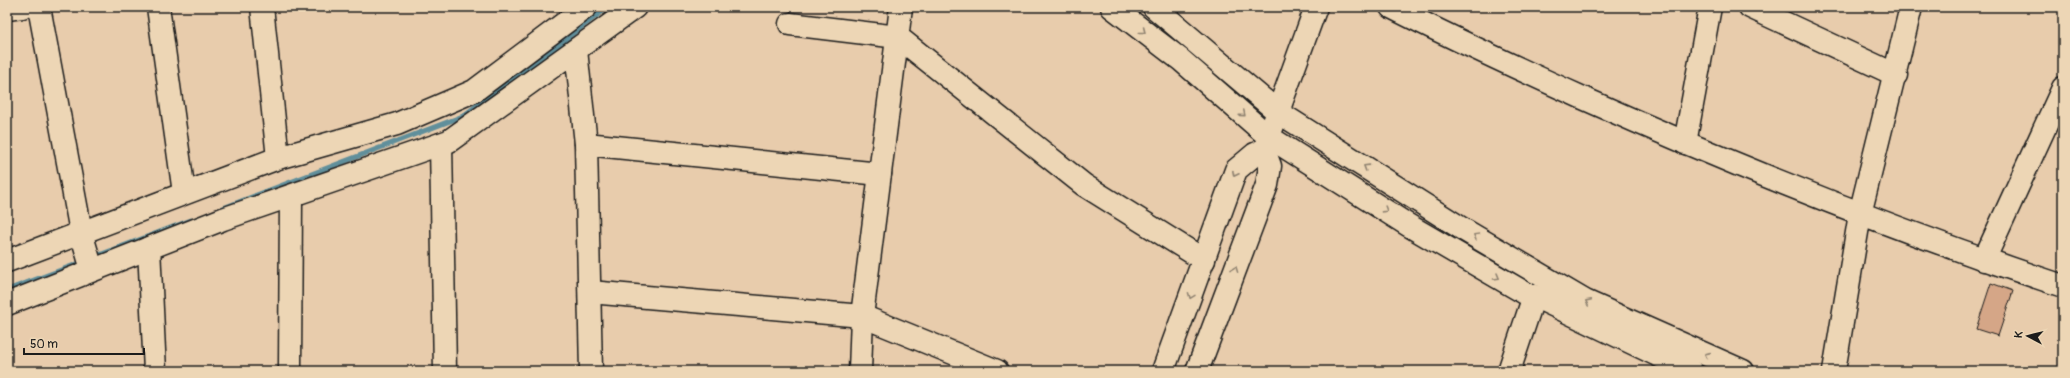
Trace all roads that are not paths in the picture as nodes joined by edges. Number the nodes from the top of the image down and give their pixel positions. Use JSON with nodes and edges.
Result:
{"nodes":[{"id":1,"x":22,"y":7,"type":"edge"},
{"id":2,"x":39,"y":7,"type":"edge"},
{"id":3,"x":158,"y":7,"type":"edge"},
{"id":4,"x":262,"y":7,"type":"edge"},
{"id":5,"x":586,"y":7,"type":"edge"},
{"id":6,"x":635,"y":7,"type":"edge"},
{"id":7,"x":901,"y":7,"type":"edge"},
{"id":8,"x":1112,"y":7,"type":"edge"},
{"id":9,"x":1154,"y":7,"type":"edge"},
{"id":10,"x":1316,"y":7,"type":"edge"},
{"id":11,"x":1392,"y":7,"type":"edge"},
{"id":12,"x":1710,"y":7,"type":"edge"},
{"id":13,"x":1750,"y":7,"type":"edge"},
{"id":14,"x":1911,"y":7,"type":"edge"},
{"id":15,"x":7,"y":9,"type":"edge"},
{"id":16,"x":790,"y":24,"type":"dead end"},
{"id":17,"x":898,"y":37,"type":"junction"},
{"id":18,"x":576,"y":50,"type":"junction"},
{"id":19,"x":1896,"y":75,"type":"junction"},
{"id":20,"x":2063,"y":88,"type":"edge"},
{"id":21,"x":1278,"y":112,"type":"junction"},
{"id":22,"x":2054,"y":133,"type":"edge"},
{"id":23,"x":1685,"y":143,"type":"junction"},
{"id":24,"x":441,"y":144,"type":"junction"},
{"id":25,"x":586,"y":144,"type":"junction"},
{"id":26,"x":1267,"y":144,"type":"junction"},
{"id":27,"x":278,"y":158,"type":"junction"},
{"id":28,"x":880,"y":174,"type":"junction"},
{"id":29,"x":184,"y":194,"type":"junction"},
{"id":30,"x":291,"y":196,"type":"junction"},
{"id":31,"x":1860,"y":214,"type":"junction"},
{"id":32,"x":149,"y":248,"type":"junction"},
{"id":33,"x":86,"y":252,"type":"junction"},
{"id":34,"x":7,"y":260,"type":"edge"},
{"id":35,"x":1204,"y":260,"type":"junction"},
{"id":36,"x":1984,"y":260,"type":"junction"},
{"id":37,"x":2063,"y":286,"type":"edge"},
{"id":38,"x":590,"y":292,"type":"junction"},
{"id":39,"x":1534,"y":296,"type":"junction"},
{"id":40,"x":7,"y":304,"type":"edge"},
{"id":41,"x":862,"y":316,"type":"junction"},
{"id":42,"x":155,"y":371,"type":"edge"},
{"id":43,"x":290,"y":371,"type":"edge"},
{"id":44,"x":445,"y":371,"type":"edge"},
{"id":45,"x":591,"y":371,"type":"edge"},
{"id":46,"x":860,"y":371,"type":"edge"},
{"id":47,"x":997,"y":371,"type":"edge"},
{"id":48,"x":1163,"y":371,"type":"edge"},
{"id":49,"x":1197,"y":371,"type":"edge"},
{"id":50,"x":1509,"y":371,"type":"edge"},
{"id":51,"x":1691,"y":371,"type":"edge"},
{"id":52,"x":1743,"y":371,"type":"edge"},
{"id":53,"x":1834,"y":371,"type":"edge"}],
"edges":[{"from":1,"to":15,"type":"street"},
{"from":2,"to":33,"type":"street"},
{"from":3,"to":29,"type":"street"},
{"from":4,"to":27,"type":"street"},
{"from":5,"to":27,"type":"street"},
{"from":6,"to":18,"type":"street"},
{"from":7,"to":17,"type":"street"},
{"from":8,"to":26,"type":"street","one_way":true},
{"from":9,"to":21,"type":"street"},
{"from":10,"to":21,"type":"street"},
{"from":11,"to":23,"type":"street"},
{"from":12,"to":23,"type":"street"},
{"from":13,"to":19,"type":"street"},
{"from":14,"to":19,"type":"street"},
{"from":16,"to":17,"type":"street"},
{"from":17,"to":28,"type":"street"},
{"from":17,"to":35,"type":"street"},
{"from":18,"to":24,"type":"street"},
{"from":18,"to":25,"type":"street"},
{"from":19,"to":31,"type":"street"},
{"from":20,"to":22,"type":"street"},
{"from":21,"to":26,"type":"street"},
{"from":52,"to":21,"type":"street","one_way":true},
{"from":22,"to":36,"type":"street"},
{"from":23,"to":31,"type":"street"},
{"from":24,"to":30,"type":"street"},
{"from":24,"to":44,"type":"street"},
{"from":25,"to":28,"type":"street"},
{"from":25,"to":38,"type":"street"},
{"from":26,"to":35,"type":"street","one_way":true},
{"from":26,"to":39,"type":"street","one_way":true},
{"from":49,"to":26,"type":"street","one_way":true},
{"from":27,"to":29,"type":"street"},
{"from":28,"to":41,"type":"street"},
{"from":29,"to":33,"type":"street"},
{"from":30,"to":32,"type":"street"},
{"from":30,"to":43,"type":"street"},
{"from":31,"to":36,"type":"street"},
{"from":31,"to":53,"type":"street"},
{"from":32,"to":33,"type":"street"},
{"from":32,"to":42,"type":"street"},
{"from":33,"to":34,"type":"street"},
{"from":33,"to":40,"type":"street"},
{"from":35,"to":48,"type":"street","one_way":true},
{"from":36,"to":37,"type":"street"},
{"from":38,"to":41,"type":"street"},
{"from":38,"to":45,"type":"street"},
{"from":39,"to":50,"type":"street"},
{"from":39,"to":51,"type":"street"},
{"from":41,"to":46,"type":"street"},
{"from":41,"to":47,"type":"street"}]}
